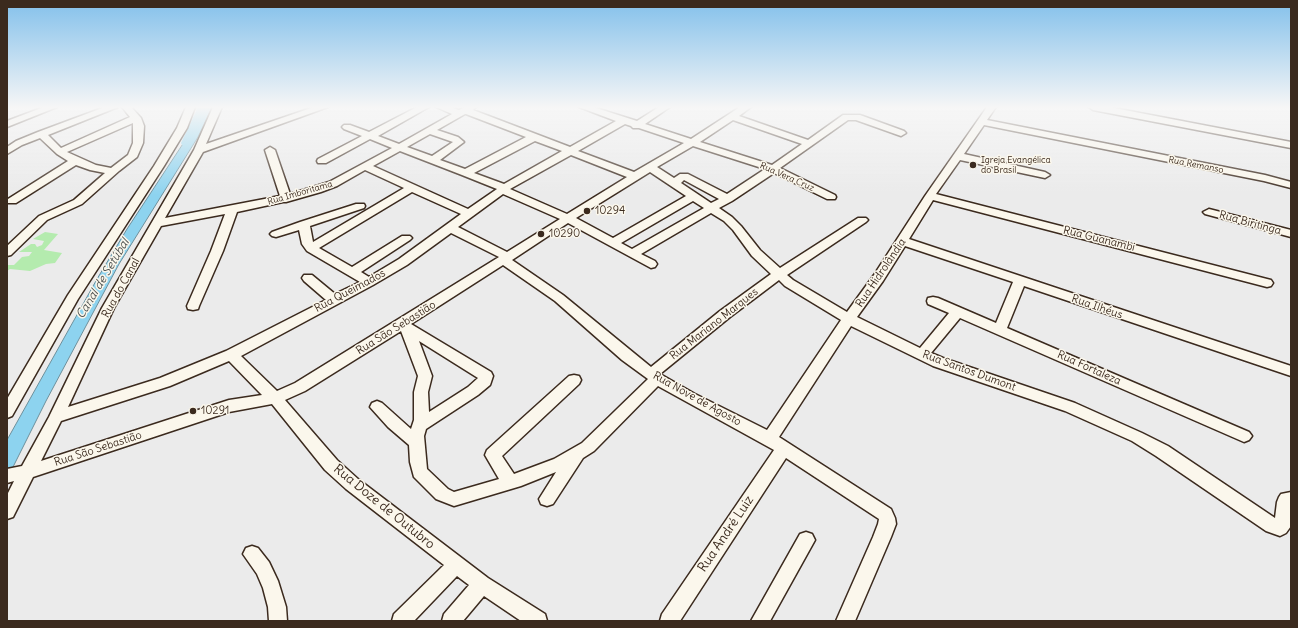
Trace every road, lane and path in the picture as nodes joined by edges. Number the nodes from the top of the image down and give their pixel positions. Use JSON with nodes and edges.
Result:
{"nodes":[{"id":1,"x":36,"y":136,"type":"edge"},
{"id":2,"x":43,"y":136,"type":"edge"},
{"id":3,"x":95,"y":136,"type":"edge"},
{"id":4,"x":138,"y":136,"type":"edge"},
{"id":5,"x":177,"y":136,"type":"edge"},
{"id":6,"x":205,"y":136,"type":"edge"},
{"id":7,"x":239,"y":136,"type":"edge"},
{"id":8,"x":370,"y":136,"type":"joint"},
{"id":9,"x":420,"y":136,"type":"edge"},
{"id":10,"x":446,"y":136,"type":"edge"},
{"id":11,"x":596,"y":136,"type":"edge"},
{"id":12,"x":669,"y":136,"type":"edge"},
{"id":13,"x":702,"y":136,"type":"edge"},
{"id":14,"x":788,"y":136,"type":"edge"},
{"id":15,"x":817,"y":136,"type":"edge"},
{"id":16,"x":971,"y":136,"type":"edge"},
{"id":17,"x":1054,"y":136,"type":"edge"},
{"id":18,"x":1251,"y":136,"type":"edge"},
{"id":19,"x":534,"y":137,"type":"joint"},
{"id":20,"x":691,"y":143,"type":"junction"},
{"id":21,"x":808,"y":143,"type":"junction"},
{"id":22,"x":1291,"y":145,"type":"edge"},
{"id":23,"x":399,"y":148,"type":"junction"},
{"id":24,"x":199,"y":150,"type":"junction"},
{"id":25,"x":270,"y":150,"type":"dead end"},
{"id":26,"x":7,"y":151,"type":"edge"},
{"id":27,"x":570,"y":151,"type":"junction"},
{"id":28,"x":60,"y":152,"type":"junction"},
{"id":29,"x":957,"y":156,"type":"junction"},
{"id":30,"x":433,"y":160,"type":"junction"},
{"id":31,"x":74,"y":161,"type":"junction"},
{"id":32,"x":322,"y":161,"type":"dead end"},
{"id":33,"x":366,"y":167,"type":"junction"},
{"id":34,"x":650,"y":167,"type":"junction"},
{"id":35,"x":774,"y":169,"type":"junction"},
{"id":36,"x":112,"y":171,"type":"junction"},
{"id":37,"x":466,"y":173,"type":"junction"},
{"id":38,"x":1045,"y":175,"type":"dead end"},
{"id":39,"x":635,"y":176,"type":"junction"},
{"id":40,"x":673,"y":183,"type":"junction"},
{"id":41,"x":1291,"y":186,"type":"edge"},
{"id":42,"x":411,"y":188,"type":"junction"},
{"id":43,"x":504,"y":189,"type":"junction"},
{"id":44,"x":693,"y":196,"type":"junction"},
{"id":45,"x":930,"y":196,"type":"junction"},
{"id":46,"x":831,"y":197,"type":"dead end"},
{"id":47,"x":286,"y":199,"type":"junction"},
{"id":48,"x":728,"y":199,"type":"junction"},
{"id":49,"x":9,"y":202,"type":"edge"},
{"id":50,"x":360,"y":206,"type":"dead end"},
{"id":51,"x":711,"y":207,"type":"junction"},
{"id":52,"x":232,"y":210,"type":"junction"},
{"id":53,"x":469,"y":212,"type":"junction"},
{"id":54,"x":1209,"y":212,"type":"dead end"},
{"id":55,"x":568,"y":219,"type":"junction"},
{"id":56,"x":862,"y":220,"type":"dead end"},
{"id":57,"x":158,"y":222,"type":"junction"},
{"id":58,"x":304,"y":224,"type":"junction"},
{"id":59,"x":450,"y":228,"type":"junction"},
{"id":60,"x":276,"y":234,"type":"dead end"},
{"id":61,"x":1291,"y":234,"type":"edge"},
{"id":62,"x":406,"y":238,"type":"dead end"},
{"id":63,"x":903,"y":241,"type":"junction"},
{"id":64,"x":613,"y":243,"type":"junction"},
{"id":65,"x":311,"y":248,"type":"junction"},
{"id":66,"x":7,"y":252,"type":"edge"},
{"id":67,"x":632,"y":254,"type":"junction"},
{"id":68,"x":506,"y":258,"type":"junction"},
{"id":69,"x":651,"y":264,"type":"dead end"},
{"id":70,"x":352,"y":272,"type":"junction"},
{"id":71,"x":779,"y":274,"type":"junction"},
{"id":72,"x":308,"y":278,"type":"dead end"},
{"id":73,"x":1020,"y":281,"type":"junction"},
{"id":74,"x":369,"y":282,"type":"junction"},
{"id":75,"x":1267,"y":283,"type":"dead end"},
{"id":76,"x":334,"y":300,"type":"junction"},
{"id":77,"x":933,"y":301,"type":"dead end"},
{"id":78,"x":193,"y":306,"type":"dead end"},
{"id":79,"x":957,"y":312,"type":"junction"},
{"id":80,"x":849,"y":319,"type":"junction"},
{"id":81,"x":405,"y":327,"type":"junction"},
{"id":82,"x":1000,"y":330,"type":"junction"},
{"id":83,"x":231,"y":355,"type":"junction"},
{"id":84,"x":922,"y":355,"type":"junction"},
{"id":85,"x":1291,"y":371,"type":"edge"},
{"id":86,"x":654,"y":377,"type":"junction"},
{"id":87,"x":574,"y":380,"type":"dead end"},
{"id":88,"x":275,"y":398,"type":"junction"},
{"id":89,"x":377,"y":407,"type":"dead end"},
{"id":90,"x":7,"y":412,"type":"edge"},
{"id":91,"x":56,"y":418,"type":"junction"},
{"id":92,"x":421,"y":425,"type":"junction"},
{"id":93,"x":1244,"y":436,"type":"dead end"},
{"id":94,"x":415,"y":441,"type":"junction"},
{"id":95,"x":777,"y":444,"type":"junction"},
{"id":96,"x":580,"y":453,"type":"junction"},
{"id":97,"x":28,"y":472,"type":"junction"},
{"id":98,"x":9,"y":476,"type":"edge"},
{"id":99,"x":510,"y":482,"type":"junction"},
{"id":100,"x":548,"y":499,"type":"dead end"},
{"id":101,"x":1291,"y":499,"type":"edge"},
{"id":102,"x":7,"y":512,"type":"edge"},
{"id":103,"x":806,"y":540,"type":"dead end"},
{"id":104,"x":252,"y":554,"type":"dead end"},
{"id":105,"x":457,"y":564,"type":"junction"},
{"id":106,"x":482,"y":584,"type":"junction"},
{"id":107,"x":278,"y":621,"type":"edge"},
{"id":108,"x":401,"y":621,"type":"edge"},
{"id":109,"x":451,"y":621,"type":"edge"},
{"id":110,"x":538,"y":621,"type":"edge"},
{"id":111,"x":669,"y":621,"type":"edge"},
{"id":112,"x":760,"y":621,"type":"edge"},
{"id":113,"x":845,"y":621,"type":"edge"}],
"edges":[{"from":1,"to":26,"type":"street"},
{"from":2,"to":28,"type":"street"},
{"from":3,"to":28,"type":"street"},
{"from":4,"to":36,"type":"street"},
{"from":5,"to":90,"type":"street"},
{"from":6,"to":24,"type":"street","name":"Rua do Canal"},
{"from":7,"to":24,"type":"street"},
{"from":8,"to":23,"type":"street"},
{"from":8,"to":32,"type":"street"},
{"from":9,"to":23,"type":"street","name":"Rua Imboritama"},
{"from":10,"to":30,"type":"street"},
{"from":11,"to":27,"type":"street","name":"Rua Queimados"},
{"from":12,"to":20,"type":"street","name":"Rua Vera Cruz"},
{"from":13,"to":20,"type":"street","name":"Rua São Sebastião"},
{"from":14,"to":21,"type":"street"},
{"from":15,"to":21,"type":"street"},
{"from":16,"to":29,"type":"street","name":"Rua Hidrolândia"},
{"from":17,"to":41,"type":"street","name":"Rua Remanso"},
{"from":18,"to":22,"type":"street"},
{"from":19,"to":27,"type":"street"},
{"from":19,"to":37,"type":"street"},
{"from":20,"to":34,"type":"street","name":"Rua São Sebastião"},
{"from":20,"to":35,"type":"street","name":"Rua Vera Cruz"},
{"from":21,"to":35,"type":"street"},
{"from":23,"to":30,"type":"street"},
{"from":23,"to":33,"type":"street","name":"Rua Imboritama"},
{"from":24,"to":57,"type":"street","name":"Rua do Canal"},
{"from":25,"to":47,"type":"street"},
{"from":27,"to":39,"type":"street"},
{"from":27,"to":43,"type":"street","name":"Rua Queimados"},
{"from":28,"to":31,"type":"street"},
{"from":29,"to":38,"type":"street"},
{"from":29,"to":45,"type":"street","name":"Rua Hidrolândia"},
{"from":30,"to":37,"type":"street"},
{"from":31,"to":36,"type":"street"},
{"from":31,"to":49,"type":"street"},
{"from":33,"to":42,"type":"street"},
{"from":33,"to":47,"type":"street","name":"Rua Imboritama"},
{"from":34,"to":39,"type":"street","name":"Rua São Sebastião"},
{"from":34,"to":40,"type":"street","name":"Rua Santos Dumont"},
{"from":35,"to":46,"type":"street","name":"Rua Vera Cruz"},
{"from":35,"to":48,"type":"street"},
{"from":36,"to":66,"type":"street"},
{"from":37,"to":43,"type":"street"},
{"from":39,"to":55,"type":"street","name":"Rua São Sebastião"},
{"from":40,"to":44,"type":"street","name":"Rua Santos Dumont"},
{"from":40,"to":48,"type":"street"},
{"from":42,"to":53,"type":"street"},
{"from":42,"to":65,"type":"street"},
{"from":43,"to":53,"type":"street","name":"Rua Queimados"},
{"from":43,"to":55,"type":"street"},
{"from":44,"to":51,"type":"street","name":"Rua Santos Dumont"},
{"from":44,"to":64,"type":"street"},
{"from":45,"to":63,"type":"street","name":"Rua Hidrolândia"},
{"from":45,"to":75,"type":"street","name":"Rua Guanambi"},
{"from":47,"to":52,"type":"street","name":"Rua Imboritama"},
{"from":48,"to":51,"type":"street"},
{"from":50,"to":58,"type":"street"},
{"from":51,"to":67,"type":"street"},
{"from":51,"to":71,"type":"street","name":"Rua Santos Dumont"},
{"from":52,"to":57,"type":"street","name":"Rua Imboritama"},
{"from":52,"to":78,"type":"street"},
{"from":53,"to":59,"type":"street","name":"Rua Queimados"},
{"from":54,"to":61,"type":"street","name":"Rua Biritinga"},
{"from":55,"to":64,"type":"street"},
{"from":55,"to":68,"type":"street","name":"Rua São Sebastião"},
{"from":56,"to":71,"type":"street","name":"Rua Mariano Marques"},
{"from":57,"to":91,"type":"street","name":"Rua do Canal"},
{"from":58,"to":60,"type":"street"},
{"from":58,"to":65,"type":"street"},
{"from":59,"to":68,"type":"street","name":"Rua Nove de Agosto"},
{"from":59,"to":74,"type":"street","name":"Rua Queimados"},
{"from":62,"to":70,"type":"street"},
{"from":63,"to":73,"type":"street","name":"Rua Ilhéus"},
{"from":63,"to":80,"type":"street","name":"Rua Hidrolândia"},
{"from":64,"to":67,"type":"street"},
{"from":65,"to":70,"type":"street"},
{"from":67,"to":69,"type":"street"},
{"from":68,"to":81,"type":"street","name":"Rua São Sebastião"},
{"from":68,"to":86,"type":"street","name":"Rua Nove de Agosto"},
{"from":70,"to":74,"type":"street"},
{"from":71,"to":80,"type":"street","name":"Rua Santos Dumont"},
{"from":71,"to":86,"type":"street","name":"Rua Mariano Marques"},
{"from":72,"to":76,"type":"street"},
{"from":73,"to":82,"type":"street"},
{"from":73,"to":85,"type":"street","name":"Rua Ilhéus"},
{"from":74,"to":76,"type":"street","name":"Rua Queimados"},
{"from":76,"to":83,"type":"street","name":"Rua Queimados"},
{"from":77,"to":79,"type":"street","name":"Rua Fortaleza"},
{"from":79,"to":82,"type":"street","name":"Rua Fortaleza"},
{"from":79,"to":84,"type":"street"},
{"from":80,"to":84,"type":"street","name":"Rua Santos Dumont"},
{"from":80,"to":95,"type":"street","name":"Rua Hidrolândia"},
{"from":81,"to":88,"type":"street","name":"Rua São Sebastião"},
{"from":81,"to":92,"type":"street"},
{"from":81,"to":92,"type":"street"},
{"from":82,"to":93,"type":"street","name":"Rua Fortaleza"},
{"from":83,"to":88,"type":"street","name":"Rua Doze de Outubro"},
{"from":83,"to":91,"type":"street","name":"Rua Queimados"},
{"from":84,"to":101,"type":"street","name":"Rua Santos Dumont"},
{"from":86,"to":95,"type":"street","name":"Rua Nove de Agosto"},
{"from":86,"to":96,"type":"street","name":"Rua Mariano Marques"},
{"from":87,"to":99,"type":"street"},
{"from":88,"to":97,"type":"street","name":"Rua São Sebastião"},
{"from":88,"to":105,"type":"street","name":"Rua Doze de Outubro"},
{"from":89,"to":94,"type":"street"},
{"from":91,"to":97,"type":"street","name":"Rua do Canal"},
{"from":92,"to":94,"type":"street"},
{"from":94,"to":99,"type":"street","name":"Rua Mariano Marques"},
{"from":95,"to":111,"type":"street","name":"Rua André Luiz"},
{"from":95,"to":113,"type":"street","name":"Rua Nove de Agosto"},
{"from":96,"to":99,"type":"street","name":"Rua Mariano Marques"},
{"from":96,"to":100,"type":"street"},
{"from":97,"to":98,"type":"street","name":"Rua São Sebastião"},
{"from":97,"to":102,"type":"street","name":"Rua do Canal"},
{"from":103,"to":112,"type":"street"},
{"from":104,"to":107,"type":"street"},
{"from":105,"to":106,"type":"street","name":"Rua Doze de Outubro"},
{"from":105,"to":108,"type":"street"},
{"from":106,"to":109,"type":"street"},
{"from":106,"to":110,"type":"street","name":"Rua Doze de Outubro"}]}
